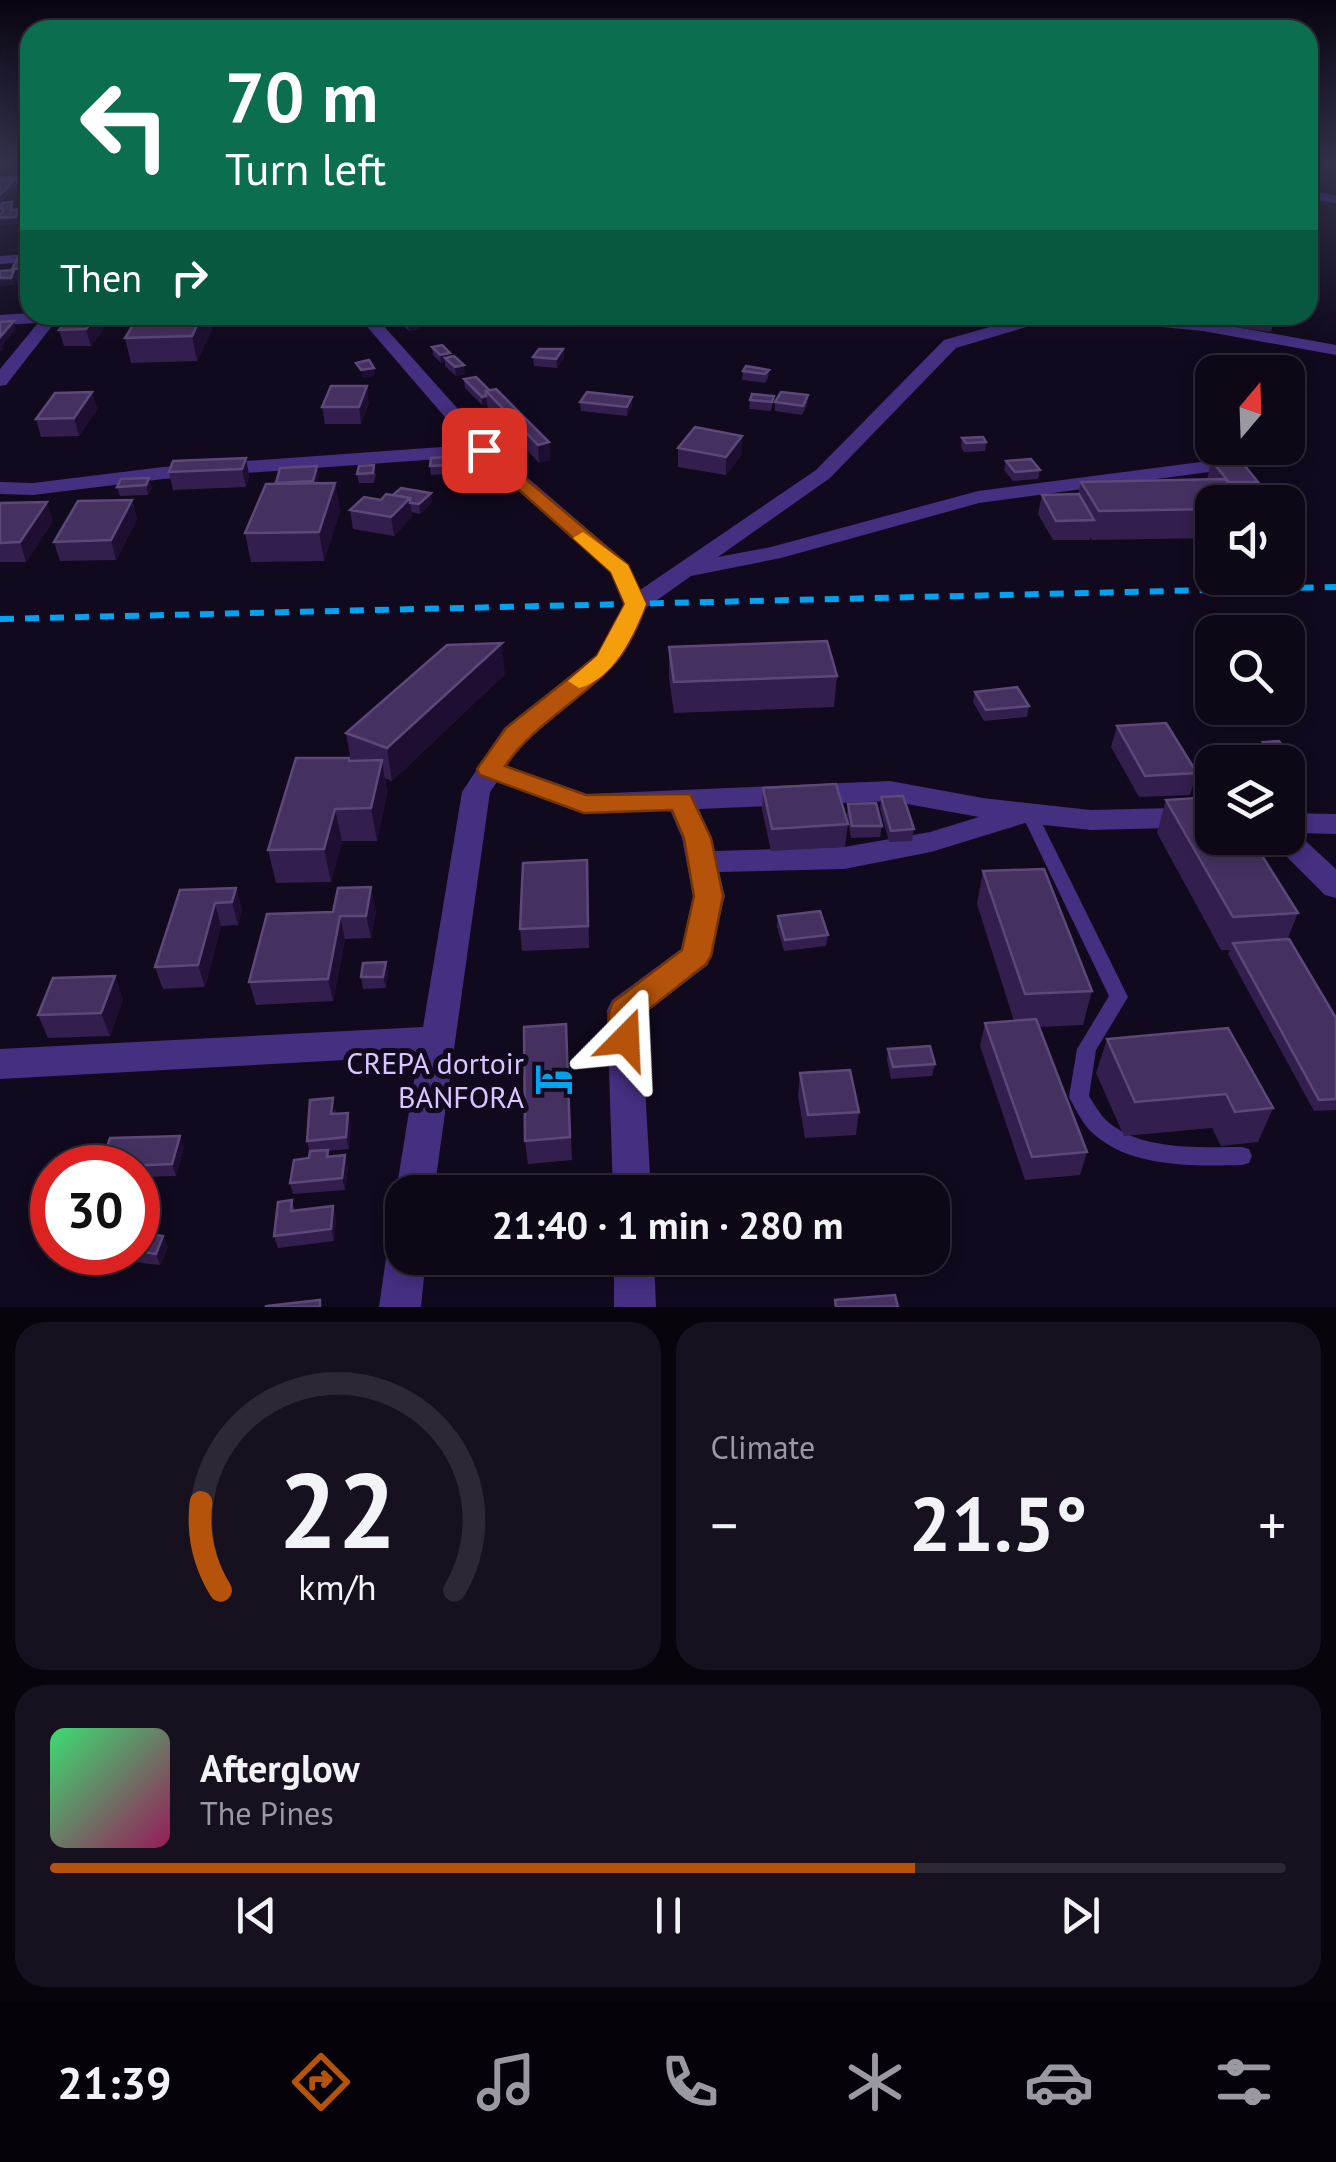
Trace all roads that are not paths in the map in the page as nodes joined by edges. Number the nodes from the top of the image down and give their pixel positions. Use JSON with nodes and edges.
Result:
{"nodes":[{"id":1,"x":44,"y":325,"type":"edge"},
{"id":2,"x":373,"y":325,"type":"edge"},
{"id":3,"x":1013,"y":325,"type":"edge"},
{"id":4,"x":1193,"y":325,"type":"edge"},
{"id":5,"x":1336,"y":350,"type":"edge"},
{"id":6,"x":0,"y":381,"type":"edge"},
{"id":7,"x":484,"y":450,"type":"junction"},
{"id":8,"x":1217,"y":465,"type":"edge"},
{"id":9,"x":0,"y":488,"type":"edge"},
{"id":10,"x":685,"y":570,"type":"junction"},
{"id":11,"x":636,"y":604,"type":"junction"},
{"id":12,"x":489,"y":769,"type":"junction"},
{"id":13,"x":681,"y":801,"type":"junction"},
{"id":14,"x":1029,"y":813,"type":"junction"},
{"id":15,"x":1195,"y":817,"type":"edge"},
{"id":16,"x":1305,"y":823,"type":"edge"},
{"id":17,"x":1336,"y":824,"type":"edge"},
{"id":18,"x":1301,"y":855,"type":"edge"},
{"id":19,"x":702,"y":862,"type":"junction"},
{"id":20,"x":1336,"y":886,"type":"edge"},
{"id":21,"x":435,"y":1041,"type":"junction"},
{"id":22,"x":0,"y":1064,"type":"edge"},
{"id":23,"x":1242,"y":1156,"type":"dead end"},
{"id":24,"x":417,"y":1175,"type":"edge"},
{"id":25,"x":631,"y":1175,"type":"edge"},
{"id":26,"x":404,"y":1275,"type":"edge"},
{"id":27,"x":634,"y":1275,"type":"edge"},
{"id":28,"x":400,"y":1307,"type":"edge"},
{"id":29,"x":635,"y":1307,"type":"edge"}],
"edges":[{"from":1,"to":6,"type":"street"},
{"from":2,"to":7,"type":"street"},
{"from":3,"to":10,"type":"street"},
{"from":4,"to":5,"type":"street"},
{"from":7,"to":9,"type":"street"},
{"from":7,"to":11,"type":"street"},
{"from":8,"to":10,"type":"street"},
{"from":10,"to":11,"type":"street"},
{"from":11,"to":12,"type":"street"},
{"from":12,"to":13,"type":"street"},
{"from":12,"to":21,"type":"street"},
{"from":13,"to":14,"type":"street"},
{"from":13,"to":19,"type":"street"},
{"from":14,"to":15,"type":"street"},
{"from":14,"to":19,"type":"street"},
{"from":14,"to":23,"type":"lane"},
{"from":16,"to":17,"type":"street"},
{"from":18,"to":20,"type":"street"},
{"from":19,"to":25,"type":"street"},
{"from":21,"to":22,"type":"street"},
{"from":21,"to":24,"type":"street"},
{"from":26,"to":28,"type":"street"},
{"from":27,"to":29,"type":"street"}]}
